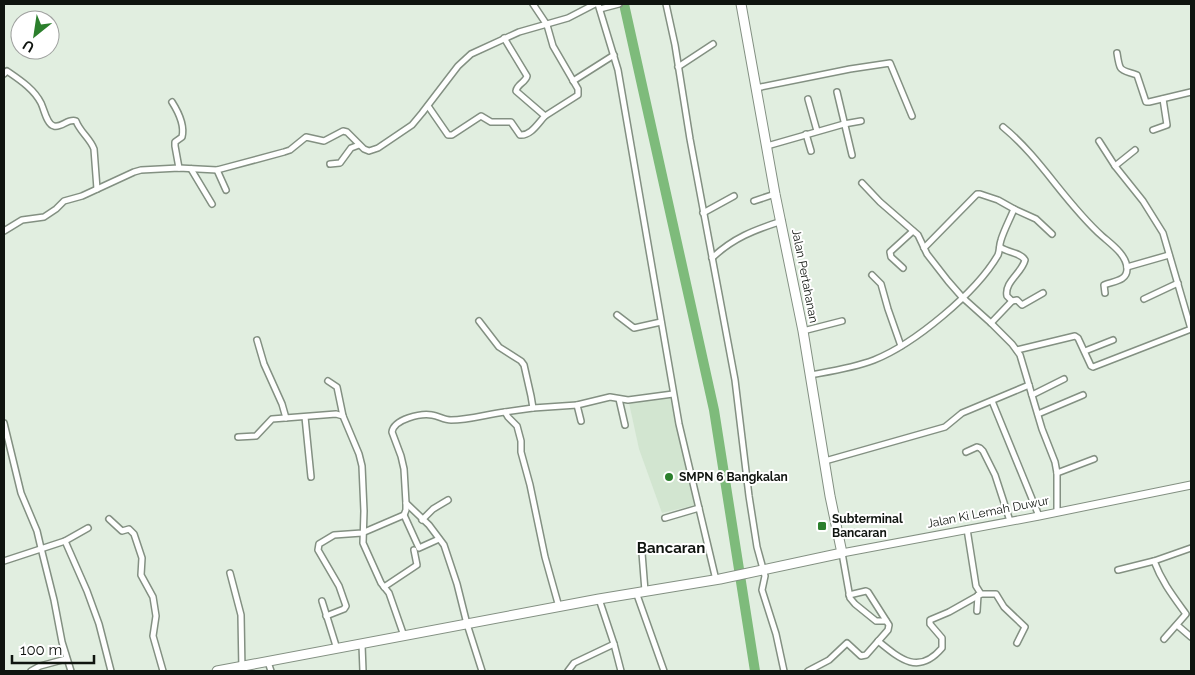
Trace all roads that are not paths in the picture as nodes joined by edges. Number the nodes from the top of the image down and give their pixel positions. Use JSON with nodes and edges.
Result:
{"nodes":[{"id":1,"x":533,"y":4,"type":"edge"},
{"id":2,"x":581,"y":4,"type":"edge"},
{"id":3,"x":619,"y":4,"type":"edge"},
{"id":4,"x":666,"y":4,"type":"edge"},
{"id":5,"x":741,"y":4,"type":"edge"},
{"id":6,"x":598,"y":5,"type":"edge"},
{"id":7,"x":582,"y":10,"type":"junction"},
{"id":8,"x":546,"y":25,"type":"junction"},
{"id":9,"x":504,"y":38,"type":"junction"},
{"id":10,"x":714,"y":44,"type":"dead end"},
{"id":11,"x":1117,"y":53,"type":"dead end"},
{"id":12,"x":614,"y":55,"type":"junction"},
{"id":13,"x":678,"y":67,"type":"junction"},
{"id":14,"x":5,"y":71,"type":"edge"},
{"id":15,"x":573,"y":81,"type":"junction"},
{"id":16,"x":756,"y":88,"type":"junction"},
{"id":17,"x":837,"y":92,"type":"dead end"},
{"id":18,"x":1191,"y":92,"type":"edge"},
{"id":19,"x":808,"y":99,"type":"dead end"},
{"id":20,"x":1163,"y":99,"type":"junction"},
{"id":21,"x":172,"y":102,"type":"dead end"},
{"id":22,"x":428,"y":106,"type":"junction"},
{"id":23,"x":545,"y":116,"type":"junction"},
{"id":24,"x":912,"y":116,"type":"dead end"},
{"id":25,"x":861,"y":120,"type":"dead end"},
{"id":26,"x":844,"y":124,"type":"junction"},
{"id":27,"x":1002,"y":127,"type":"dead end"},
{"id":28,"x":1153,"y":130,"type":"dead end"},
{"id":29,"x":817,"y":131,"type":"junction"},
{"id":30,"x":806,"y":134,"type":"junction"},
{"id":31,"x":1100,"y":141,"type":"dead end"},
{"id":32,"x":359,"y":145,"type":"junction"},
{"id":33,"x":767,"y":146,"type":"junction"},
{"id":34,"x":1134,"y":150,"type":"dead end"},
{"id":35,"x":811,"y":151,"type":"dead end"},
{"id":36,"x":852,"y":155,"type":"dead end"},
{"id":37,"x":330,"y":164,"type":"dead end"},
{"id":38,"x":1115,"y":166,"type":"junction"},
{"id":39,"x":180,"y":168,"type":"junction"},
{"id":40,"x":191,"y":169,"type":"junction"},
{"id":41,"x":217,"y":170,"type":"junction"},
{"id":42,"x":862,"y":183,"type":"dead end"},
{"id":43,"x":97,"y":189,"type":"junction"},
{"id":44,"x":226,"y":190,"type":"dead end"},
{"id":45,"x":775,"y":194,"type":"junction"},
{"id":46,"x":734,"y":196,"type":"dead end"},
{"id":47,"x":754,"y":200,"type":"dead end"},
{"id":48,"x":212,"y":204,"type":"dead end"},
{"id":49,"x":1014,"y":209,"type":"junction"},
{"id":50,"x":703,"y":213,"type":"junction"},
{"id":51,"x":782,"y":221,"type":"junction"},
{"id":52,"x":4,"y":231,"type":"edge"},
{"id":53,"x":913,"y":231,"type":"junction"},
{"id":54,"x":1052,"y":234,"type":"dead end"},
{"id":55,"x":1000,"y":247,"type":"junction"},
{"id":56,"x":924,"y":248,"type":"junction"},
{"id":57,"x":1169,"y":255,"type":"junction"},
{"id":58,"x":712,"y":258,"type":"junction"},
{"id":59,"x":1127,"y":267,"type":"junction"},
{"id":60,"x":903,"y":268,"type":"dead end"},
{"id":61,"x":872,"y":275,"type":"dead end"},
{"id":62,"x":1178,"y":283,"type":"junction"},
{"id":63,"x":1105,"y":292,"type":"dead end"},
{"id":64,"x":1043,"y":293,"type":"dead end"},
{"id":65,"x":962,"y":297,"type":"junction"},
{"id":66,"x":1144,"y":299,"type":"dead end"},
{"id":67,"x":1012,"y":301,"type":"junction"},
{"id":68,"x":618,"y":315,"type":"dead end"},
{"id":69,"x":479,"y":321,"type":"dead end"},
{"id":70,"x":842,"y":321,"type":"dead end"},
{"id":71,"x":661,"y":322,"type":"junction"},
{"id":72,"x":992,"y":323,"type":"junction"},
{"id":73,"x":1191,"y":329,"type":"edge"},
{"id":74,"x":803,"y":331,"type":"junction"},
{"id":75,"x":257,"y":340,"type":"dead end"},
{"id":76,"x":1113,"y":340,"type":"dead end"},
{"id":77,"x":901,"y":346,"type":"junction"},
{"id":78,"x":1017,"y":350,"type":"junction"},
{"id":79,"x":1085,"y":350,"type":"junction"},
{"id":80,"x":810,"y":375,"type":"junction"},
{"id":81,"x":1064,"y":379,"type":"dead end"},
{"id":82,"x":328,"y":381,"type":"dead end"},
{"id":83,"x":1029,"y":385,"type":"junction"},
{"id":84,"x":674,"y":394,"type":"junction"},
{"id":85,"x":1032,"y":395,"type":"junction"},
{"id":86,"x":1083,"y":395,"type":"dead end"},
{"id":87,"x":619,"y":398,"type":"junction"},
{"id":88,"x":992,"y":401,"type":"junction"},
{"id":89,"x":577,"y":405,"type":"junction"},
{"id":90,"x":533,"y":408,"type":"junction"},
{"id":91,"x":506,"y":412,"type":"junction"},
{"id":92,"x":1038,"y":414,"type":"junction"},
{"id":93,"x":343,"y":416,"type":"junction"},
{"id":94,"x":305,"y":417,"type":"junction"},
{"id":95,"x":286,"y":418,"type":"junction"},
{"id":96,"x":581,"y":421,"type":"dead end"},
{"id":97,"x":4,"y":423,"type":"edge"},
{"id":98,"x":625,"y":425,"type":"dead end"},
{"id":99,"x":238,"y":437,"type":"dead end"},
{"id":100,"x":966,"y":452,"type":"dead end"},
{"id":101,"x":1094,"y":460,"type":"dead end"},
{"id":102,"x":825,"y":461,"type":"junction"},
{"id":103,"x":1057,"y":473,"type":"junction"},
{"id":104,"x":311,"y":477,"type":"dead end"},
{"id":105,"x":1191,"y":485,"type":"edge"},
{"id":106,"x":448,"y":500,"type":"dead end"},
{"id":107,"x":406,"y":503,"type":"junction"},
{"id":108,"x":699,"y":508,"type":"junction"},
{"id":109,"x":1057,"y":512,"type":"junction"},
{"id":110,"x":404,"y":515,"type":"junction"},
{"id":111,"x":1039,"y":516,"type":"junction"},
{"id":112,"x":665,"y":518,"type":"dead end"},
{"id":113,"x":109,"y":519,"type":"dead end"},
{"id":114,"x":422,"y":520,"type":"junction"},
{"id":115,"x":1010,"y":521,"type":"junction"},
{"id":116,"x":88,"y":528,"type":"dead end"},
{"id":117,"x":967,"y":529,"type":"junction"},
{"id":118,"x":362,"y":533,"type":"junction"},
{"id":119,"x":439,"y":539,"type":"junction"},
{"id":120,"x":65,"y":541,"type":"junction"},
{"id":121,"x":42,"y":548,"type":"junction"},
{"id":122,"x":1191,"y":548,"type":"edge"},
{"id":123,"x":414,"y":550,"type":"dead end"},
{"id":124,"x":642,"y":553,"type":"dead end"},
{"id":125,"x":842,"y":553,"type":"junction"},
{"id":126,"x":4,"y":561,"type":"edge"},
{"id":127,"x":1154,"y":561,"type":"junction"},
{"id":128,"x":761,"y":570,"type":"junction"},
{"id":129,"x":1118,"y":570,"type":"dead end"},
{"id":130,"x":230,"y":573,"type":"dead end"},
{"id":131,"x":718,"y":579,"type":"junction"},
{"id":132,"x":384,"y":587,"type":"junction"},
{"id":133,"x":640,"y":592,"type":"junction"},
{"id":134,"x":979,"y":594,"type":"junction"},
{"id":135,"x":849,"y":595,"type":"junction"},
{"id":136,"x":599,"y":599,"type":"junction"},
{"id":137,"x":322,"y":601,"type":"dead end"},
{"id":138,"x":559,"y":607,"type":"junction"},
{"id":139,"x":977,"y":611,"type":"dead end"},
{"id":140,"x":1188,"y":614,"type":"edge"},
{"id":141,"x":326,"y":616,"type":"junction"},
{"id":142,"x":886,"y":621,"type":"junction"},
{"id":143,"x":467,"y":624,"type":"junction"},
{"id":144,"x":1176,"y":625,"type":"junction"},
{"id":145,"x":404,"y":636,"type":"junction"},
{"id":146,"x":1191,"y":638,"type":"edge"},
{"id":147,"x":1164,"y":639,"type":"dead end"},
{"id":148,"x":878,"y":641,"type":"junction"},
{"id":149,"x":1017,"y":643,"type":"dead end"},
{"id":150,"x":614,"y":644,"type":"junction"},
{"id":151,"x":362,"y":645,"type":"junction"},
{"id":152,"x":337,"y":649,"type":"junction"},
{"id":153,"x":66,"y":659,"type":"junction"},
{"id":154,"x":270,"y":667,"type":"edge"},
{"id":155,"x":242,"y":669,"type":"edge"},
{"id":156,"x":31,"y":671,"type":"edge"},
{"id":157,"x":71,"y":671,"type":"edge"},
{"id":158,"x":111,"y":671,"type":"edge"},
{"id":159,"x":163,"y":671,"type":"edge"},
{"id":160,"x":216,"y":671,"type":"edge"},
{"id":161,"x":363,"y":671,"type":"edge"},
{"id":162,"x":482,"y":671,"type":"edge"},
{"id":163,"x":568,"y":671,"type":"edge"},
{"id":164,"x":621,"y":671,"type":"edge"},
{"id":165,"x":664,"y":671,"type":"edge"},
{"id":166,"x":784,"y":671,"type":"edge"},
{"id":167,"x":808,"y":671,"type":"edge"}],
"edges":[{"from":1,"to":8,"type":"street"},
{"from":2,"to":7,"type":"street"},
{"from":3,"to":6,"type":"street"},
{"from":4,"to":13,"type":"street"},
{"from":5,"to":16,"type":"highway","name":"Jalan Pertahanan"},
{"from":6,"to":7,"type":"street"},
{"from":6,"to":12,"type":"street"},
{"from":7,"to":8,"type":"street"},
{"from":8,"to":9,"type":"street"},
{"from":8,"to":15,"type":"street"},
{"from":9,"to":22,"type":"street"},
{"from":9,"to":23,"type":"street"},
{"from":10,"to":13,"type":"street"},
{"from":11,"to":20,"type":"street"},
{"from":12,"to":15,"type":"street"},
{"from":12,"to":71,"type":"street"},
{"from":13,"to":50,"type":"street"},
{"from":14,"to":43,"type":"street"},
{"from":15,"to":23,"type":"street"},
{"from":16,"to":24,"type":"street"},
{"from":16,"to":33,"type":"highway","name":"Jalan Pertahanan"},
{"from":17,"to":26,"type":"street"},
{"from":18,"to":20,"type":"street"},
{"from":19,"to":29,"type":"street"},
{"from":20,"to":28,"type":"street"},
{"from":21,"to":39,"type":"street"},
{"from":22,"to":23,"type":"street"},
{"from":22,"to":32,"type":"street"},
{"from":25,"to":26,"type":"street"},
{"from":26,"to":29,"type":"street"},
{"from":26,"to":36,"type":"street"},
{"from":27,"to":59,"type":"street"},
{"from":29,"to":30,"type":"street"},
{"from":30,"to":33,"type":"street"},
{"from":30,"to":35,"type":"street"},
{"from":31,"to":38,"type":"street"},
{"from":32,"to":37,"type":"street"},
{"from":32,"to":41,"type":"street"},
{"from":33,"to":45,"type":"highway","name":"Jalan Pertahanan"},
{"from":34,"to":38,"type":"street"},
{"from":38,"to":57,"type":"street"},
{"from":39,"to":40,"type":"street"},
{"from":39,"to":43,"type":"street"},
{"from":40,"to":41,"type":"street"},
{"from":40,"to":48,"type":"street"},
{"from":41,"to":44,"type":"street"},
{"from":42,"to":53,"type":"street"},
{"from":43,"to":52,"type":"street"},
{"from":45,"to":47,"type":"street"},
{"from":45,"to":51,"type":"highway","name":"Jalan Pertahanan"},
{"from":46,"to":50,"type":"street"},
{"from":49,"to":54,"type":"street"},
{"from":49,"to":55,"type":"street"},
{"from":49,"to":56,"type":"street"},
{"from":50,"to":58,"type":"street"},
{"from":51,"to":58,"type":"street"},
{"from":51,"to":74,"type":"highway","name":"Jalan Pertahanan"},
{"from":53,"to":56,"type":"street"},
{"from":53,"to":60,"type":"street"},
{"from":55,"to":65,"type":"street"},
{"from":55,"to":67,"type":"street"},
{"from":56,"to":65,"type":"street"},
{"from":57,"to":59,"type":"street"},
{"from":57,"to":62,"type":"street"},
{"from":58,"to":128,"type":"street"},
{"from":59,"to":63,"type":"street"},
{"from":61,"to":77,"type":"street"},
{"from":62,"to":66,"type":"street"},
{"from":62,"to":73,"type":"street"},
{"from":64,"to":67,"type":"street"},
{"from":65,"to":72,"type":"street"},
{"from":65,"to":77,"type":"street"},
{"from":67,"to":72,"type":"street"},
{"from":68,"to":71,"type":"street"},
{"from":69,"to":90,"type":"street"},
{"from":70,"to":74,"type":"street"},
{"from":71,"to":84,"type":"street"},
{"from":72,"to":78,"type":"street"},
{"from":73,"to":79,"type":"street"},
{"from":74,"to":80,"type":"highway","name":"Jalan Pertahanan"},
{"from":75,"to":95,"type":"street"},
{"from":76,"to":79,"type":"street"},
{"from":77,"to":80,"type":"street"},
{"from":78,"to":79,"type":"street"},
{"from":78,"to":83,"type":"street"},
{"from":80,"to":102,"type":"highway","name":"Jalan Pertahanan"},
{"from":81,"to":85,"type":"street"},
{"from":82,"to":93,"type":"street"},
{"from":83,"to":85,"type":"street"},
{"from":83,"to":88,"type":"street"},
{"from":84,"to":87,"type":"street"},
{"from":84,"to":108,"type":"street"},
{"from":85,"to":92,"type":"street"},
{"from":86,"to":92,"type":"street"},
{"from":87,"to":89,"type":"street"},
{"from":87,"to":98,"type":"street"},
{"from":88,"to":102,"type":"street"},
{"from":88,"to":111,"type":"street"},
{"from":89,"to":90,"type":"street"},
{"from":89,"to":96,"type":"street"},
{"from":90,"to":91,"type":"street"},
{"from":91,"to":107,"type":"street"},
{"from":91,"to":138,"type":"street"},
{"from":92,"to":103,"type":"street"},
{"from":93,"to":94,"type":"street"},
{"from":93,"to":118,"type":"street"},
{"from":94,"to":95,"type":"street"},
{"from":94,"to":104,"type":"street"},
{"from":95,"to":99,"type":"street"},
{"from":97,"to":121,"type":"street"},
{"from":100,"to":115,"type":"street"},
{"from":101,"to":103,"type":"street"},
{"from":102,"to":125,"type":"highway","name":"Jalan Pertahanan"},
{"from":103,"to":109,"type":"street"},
{"from":105,"to":109,"type":"main road","name":"Jalan Ki Lemah Duwur"},
{"from":106,"to":114,"type":"street"},
{"from":107,"to":110,"type":"street"},
{"from":107,"to":114,"type":"street"},
{"from":108,"to":112,"type":"street"},
{"from":108,"to":131,"type":"street"},
{"from":109,"to":111,"type":"main road","name":"Jalan Ki Lemah Duwur"},
{"from":110,"to":118,"type":"street"},
{"from":110,"to":119,"type":"street"},
{"from":111,"to":115,"type":"main road","name":"Jalan Ki Lemah Duwur"},
{"from":113,"to":159,"type":"street"},
{"from":114,"to":119,"type":"street"},
{"from":115,"to":117,"type":"main road","name":"Jalan Ki Lemah Duwur"},
{"from":116,"to":120,"type":"street"},
{"from":117,"to":125,"type":"main road","name":"Jalan Ki Lemah Duwur"},
{"from":117,"to":134,"type":"street"},
{"from":118,"to":132,"type":"street"},
{"from":118,"to":141,"type":"street"},
{"from":119,"to":143,"type":"street"},
{"from":120,"to":121,"type":"street"},
{"from":120,"to":158,"type":"street"},
{"from":121,"to":126,"type":"street"},
{"from":121,"to":153,"type":"street"},
{"from":122,"to":127,"type":"street"},
{"from":123,"to":132,"type":"street"},
{"from":124,"to":133,"type":"street"},
{"from":125,"to":128,"type":"highway","name":"Jalan Ki Lemah Duwur"},
{"from":125,"to":135,"type":"street"},
{"from":127,"to":129,"type":"street"},
{"from":127,"to":140,"type":"street"},
{"from":128,"to":131,"type":"highway","name":"Jalan Ki Lemah Duwur"},
{"from":128,"to":166,"type":"street"},
{"from":130,"to":155,"type":"street"},
{"from":131,"to":133,"type":"highway","name":"Jalan Ki Lemah Duwur"},
{"from":132,"to":145,"type":"street"},
{"from":133,"to":136,"type":"highway","name":"Jalan Ki Lemah Duwur"},
{"from":133,"to":165,"type":"street"},
{"from":134,"to":139,"type":"street"},
{"from":134,"to":148,"type":"street"},
{"from":134,"to":149,"type":"street"},
{"from":135,"to":142,"type":"street"},
{"from":135,"to":142,"type":"street"},
{"from":136,"to":138,"type":"highway","name":"Jalan Ki Lemah Duwur"},
{"from":136,"to":150,"type":"street"},
{"from":137,"to":141,"type":"street"},
{"from":138,"to":143,"type":"highway","name":"Jalan Ki Lemah Duwur"},
{"from":140,"to":144,"type":"street"},
{"from":141,"to":152,"type":"street"},
{"from":142,"to":148,"type":"street"},
{"from":143,"to":145,"type":"highway","name":"Jalan Ki Lemah Duwur"},
{"from":143,"to":162,"type":"street"},
{"from":144,"to":146,"type":"street"},
{"from":144,"to":147,"type":"street"},
{"from":145,"to":151,"type":"highway","name":"Jalan Ki Lemah Duwur"},
{"from":148,"to":167,"type":"street"},
{"from":150,"to":163,"type":"street"},
{"from":150,"to":164,"type":"street"},
{"from":151,"to":152,"type":"highway","name":"Jalan Ki Lemah Duwur"},
{"from":151,"to":161,"type":"street"},
{"from":152,"to":154,"type":"highway","name":"Jalan Ki Lemah Duwur"},
{"from":153,"to":156,"type":"street"},
{"from":153,"to":157,"type":"street"},
{"from":154,"to":155,"type":"highway","name":"Jalan Ki Lemah Duwur"},
{"from":155,"to":160,"type":"highway","name":"Jalan Ki Lemah Duwur"}]}
